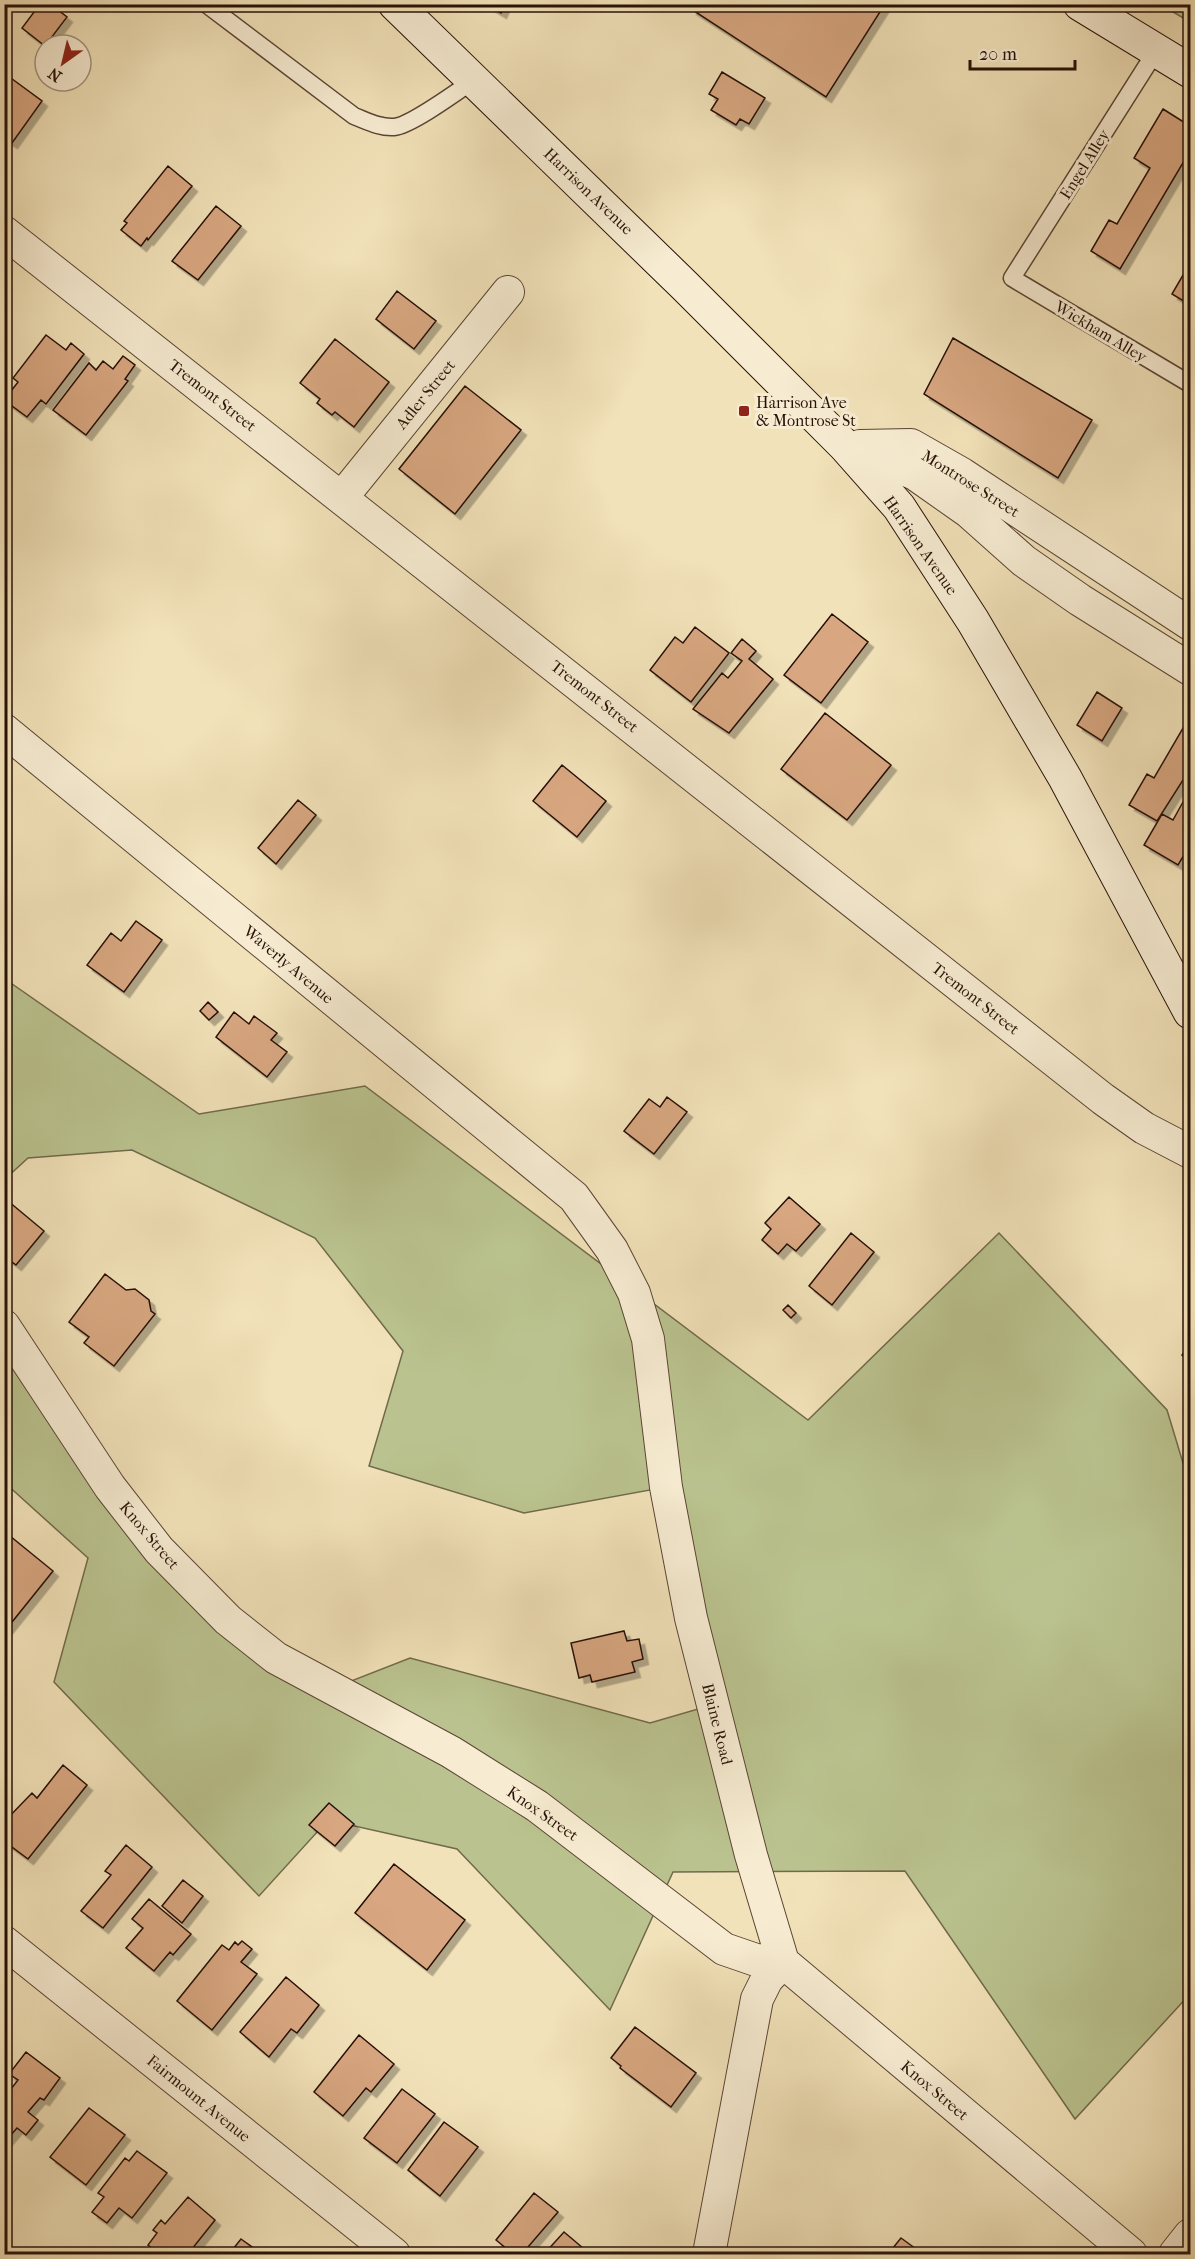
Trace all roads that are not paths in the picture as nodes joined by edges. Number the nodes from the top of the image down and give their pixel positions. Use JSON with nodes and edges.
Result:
{"nodes":[{"id":1,"x":206,"y":4,"type":"edge"},
{"id":2,"x":394,"y":4,"type":"edge"},
{"id":3,"x":1080,"y":4,"type":"edge"},
{"id":4,"x":1156,"y":51,"type":"junction"},
{"id":5,"x":1191,"y":71,"type":"edge"},
{"id":6,"x":474,"y":80,"type":"junction"},
{"id":7,"x":4,"y":232,"type":"edge"},
{"id":8,"x":1012,"y":278,"type":"joint"},
{"id":9,"x":508,"y":292,"type":"dead end"},
{"id":10,"x":1191,"y":384,"type":"edge"},
{"id":11,"x":845,"y":446,"type":"junction"},
{"id":12,"x":343,"y":496,"type":"junction"},
{"id":13,"x":1191,"y":624,"type":"edge"},
{"id":14,"x":1191,"y":669,"type":"edge"},
{"id":15,"x":4,"y":730,"type":"edge"},
{"id":16,"x":1191,"y":1012,"type":"edge"},
{"id":17,"x":1191,"y":1152,"type":"edge"},
{"id":18,"x":574,"y":1197,"type":"joint"},
{"id":19,"x":4,"y":1326,"type":"edge"},
{"id":20,"x":4,"y":1942,"type":"edge"},
{"id":21,"x":783,"y":1962,"type":"junction"},
{"id":22,"x":1191,"y":2235,"type":"edge"},
{"id":23,"x":394,"y":2254,"type":"edge"},
{"id":24,"x":709,"y":2254,"type":"edge"},
{"id":25,"x":1131,"y":2254,"type":"edge"},
{"id":26,"x":1175,"y":2254,"type":"edge"}],
"edges":[{"from":1,"to":6,"type":"lane"},
{"from":2,"to":6,"type":"main road","name":"Harrison Avenue"},
{"from":3,"to":4,"type":"main road"},
{"from":4,"to":5,"type":"main road"},
{"from":4,"to":8,"type":"lane","name":"Engel Alley"},
{"from":6,"to":11,"type":"main road","name":"Harrison Avenue"},
{"from":7,"to":12,"type":"street","name":"Tremont Street"},
{"from":8,"to":10,"type":"lane","name":"Wickham Alley"},
{"from":9,"to":12,"type":"street","name":"Adler Street"},
{"from":11,"to":13,"type":"street","name":"Montrose Street"},
{"from":11,"to":14,"type":"street","name":"Montrose Street"},
{"from":11,"to":16,"type":"main road","name":"Harrison Avenue"},
{"from":12,"to":17,"type":"street","name":"Tremont Street"},
{"from":15,"to":18,"type":"street","name":"Waverly Avenue"},
{"from":18,"to":21,"type":"street","name":"Blaine Road"},
{"from":19,"to":21,"type":"street","name":"Knox Street"},
{"from":20,"to":23,"type":"street","name":"Fairmount Avenue"},
{"from":21,"to":24,"type":"street"},
{"from":21,"to":25,"type":"street","name":"Knox Street"},
{"from":22,"to":26,"type":"street"}]}
